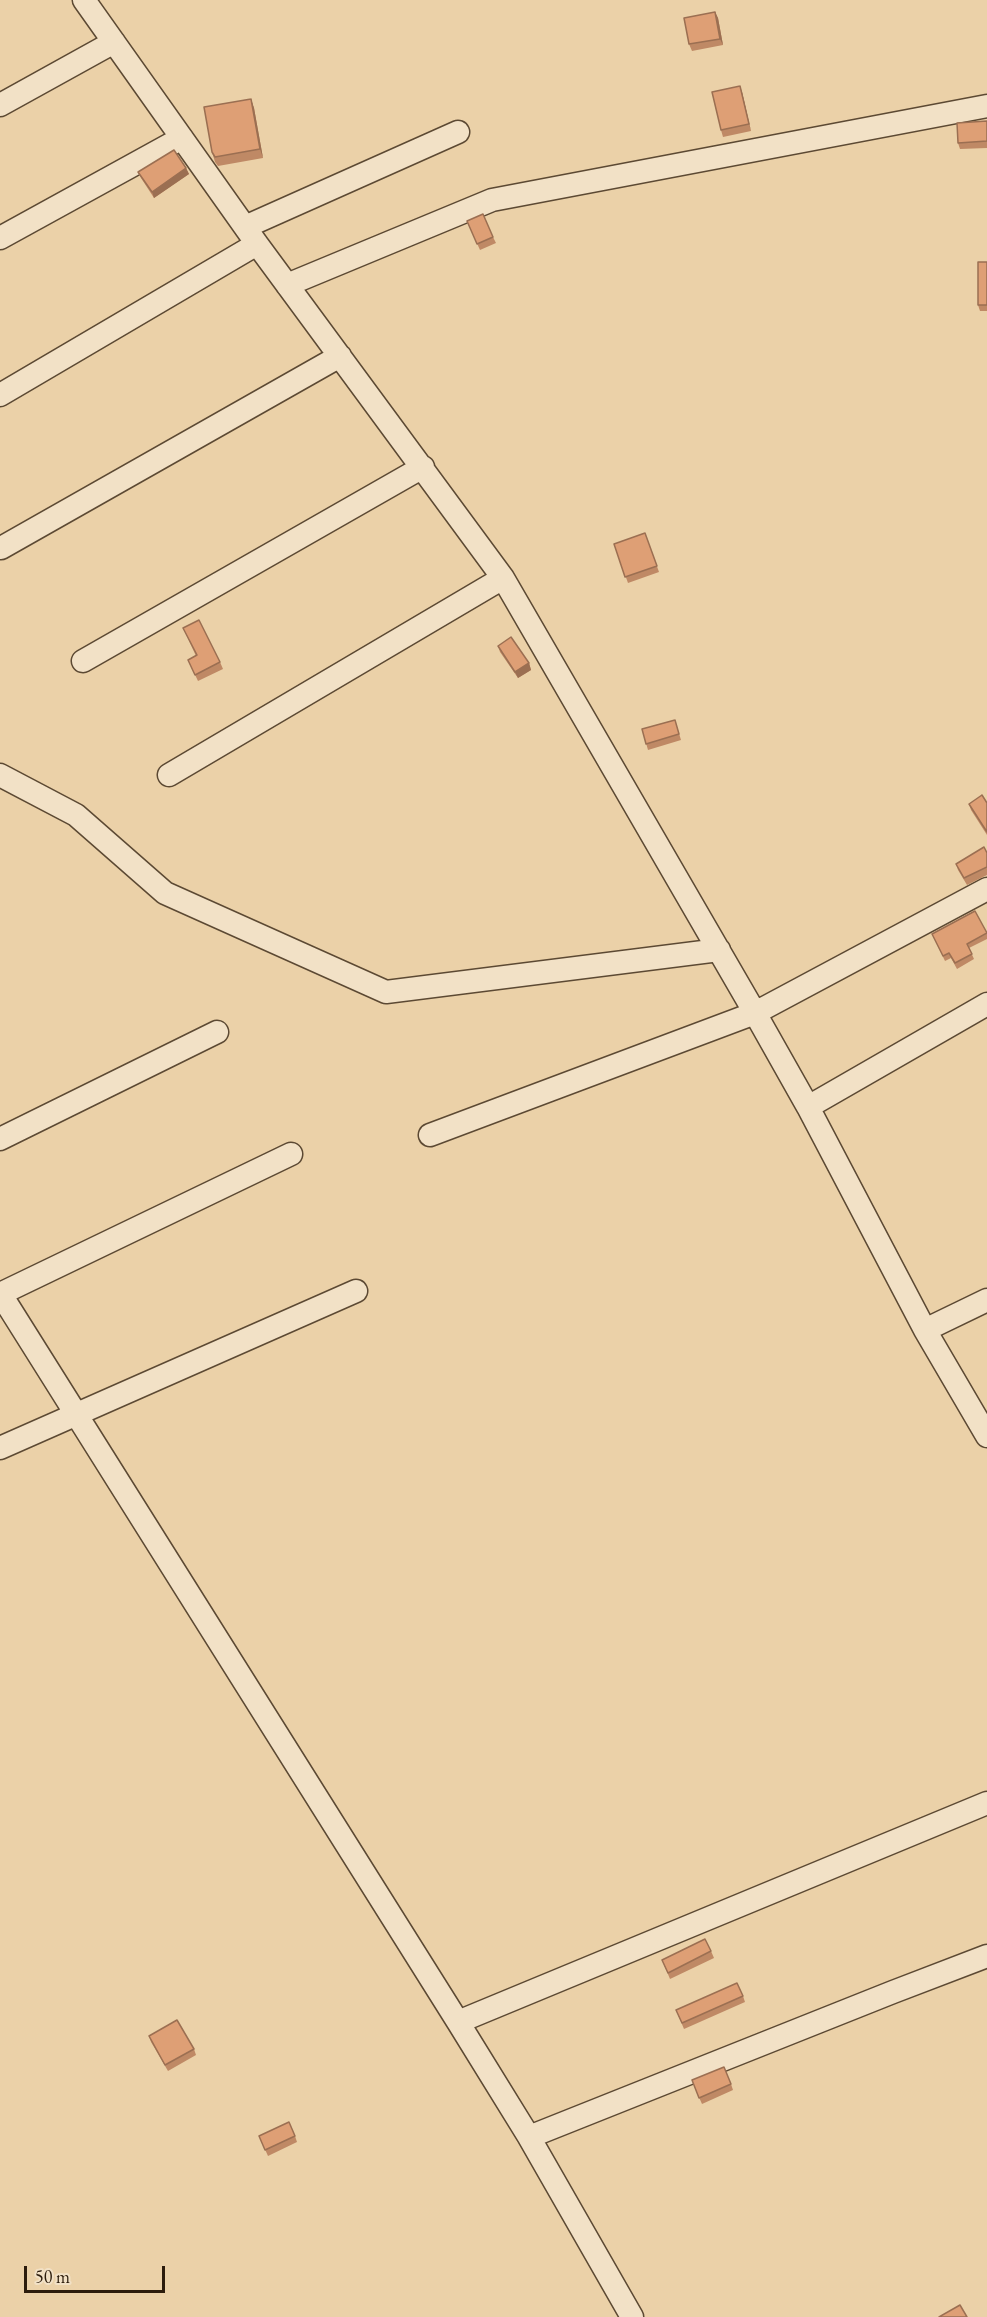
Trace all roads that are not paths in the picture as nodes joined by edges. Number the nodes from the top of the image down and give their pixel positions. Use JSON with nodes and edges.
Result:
{"nodes":[{"id":1,"x":84,"y":0,"type":"edge"},
{"id":2,"x":114,"y":42,"type":"junction"},
{"id":3,"x":0,"y":105,"type":"edge"},
{"id":4,"x":987,"y":106,"type":"edge"},
{"id":5,"x":458,"y":132,"type":"dead end"},
{"id":6,"x":182,"y":138,"type":"junction"},
{"id":7,"x":251,"y":235,"type":"junction"},
{"id":8,"x":0,"y":238,"type":"edge"},
{"id":9,"x":287,"y":285,"type":"junction"},
{"id":10,"x":340,"y":356,"type":"junction"},
{"id":11,"x":0,"y":395,"type":"edge"},
{"id":12,"x":423,"y":467,"type":"junction"},
{"id":13,"x":1,"y":548,"type":"edge"},
{"id":14,"x":503,"y":578,"type":"junction"},
{"id":15,"x":83,"y":661,"type":"dead end"},
{"id":16,"x":169,"y":775,"type":"dead end"},
{"id":17,"x":0,"y":776,"type":"edge"},
{"id":18,"x":987,"y":888,"type":"edge"},
{"id":19,"x":719,"y":950,"type":"junction"},
{"id":20,"x":987,"y":1004,"type":"edge"},
{"id":21,"x":755,"y":1013,"type":"junction"},
{"id":22,"x":217,"y":1032,"type":"dead end"},
{"id":23,"x":808,"y":1107,"type":"junction"},
{"id":24,"x":430,"y":1135,"type":"dead end"},
{"id":25,"x":0,"y":1138,"type":"edge"},
{"id":26,"x":291,"y":1154,"type":"dead end"},
{"id":27,"x":356,"y":1291,"type":"dead end"},
{"id":28,"x":0,"y":1294,"type":"edge"},
{"id":29,"x":987,"y":1300,"type":"edge"},
{"id":30,"x":925,"y":1330,"type":"junction"},
{"id":31,"x":76,"y":1413,"type":"junction"},
{"id":32,"x":987,"y":1436,"type":"edge"},
{"id":33,"x":0,"y":1448,"type":"edge"},
{"id":34,"x":987,"y":1803,"type":"edge"},
{"id":35,"x":987,"y":1956,"type":"edge"},
{"id":36,"x":458,"y":2022,"type":"junction"},
{"id":37,"x":529,"y":2138,"type":"junction"},
{"id":38,"x":632,"y":2317,"type":"edge"}],
"edges":[{"from":1,"to":2,"type":"street"},
{"from":2,"to":3,"type":"street"},
{"from":2,"to":6,"type":"street"},
{"from":4,"to":9,"type":"street"},
{"from":5,"to":7,"type":"street"},
{"from":6,"to":7,"type":"street"},
{"from":6,"to":8,"type":"street"},
{"from":7,"to":9,"type":"street"},
{"from":7,"to":11,"type":"street"},
{"from":9,"to":10,"type":"street"},
{"from":10,"to":12,"type":"street"},
{"from":10,"to":13,"type":"street"},
{"from":12,"to":14,"type":"street"},
{"from":12,"to":15,"type":"street"},
{"from":14,"to":16,"type":"street"},
{"from":14,"to":19,"type":"street"},
{"from":17,"to":19,"type":"street"},
{"from":18,"to":21,"type":"street"},
{"from":19,"to":21,"type":"street"},
{"from":20,"to":23,"type":"street"},
{"from":21,"to":23,"type":"street"},
{"from":21,"to":24,"type":"street"},
{"from":22,"to":25,"type":"street"},
{"from":23,"to":30,"type":"street"},
{"from":26,"to":28,"type":"street"},
{"from":27,"to":31,"type":"street"},
{"from":28,"to":31,"type":"street"},
{"from":29,"to":30,"type":"street"},
{"from":30,"to":32,"type":"street"},
{"from":31,"to":33,"type":"street"},
{"from":31,"to":36,"type":"street"},
{"from":34,"to":36,"type":"street"},
{"from":35,"to":37,"type":"street"},
{"from":36,"to":37,"type":"street"},
{"from":37,"to":38,"type":"street"}]}
